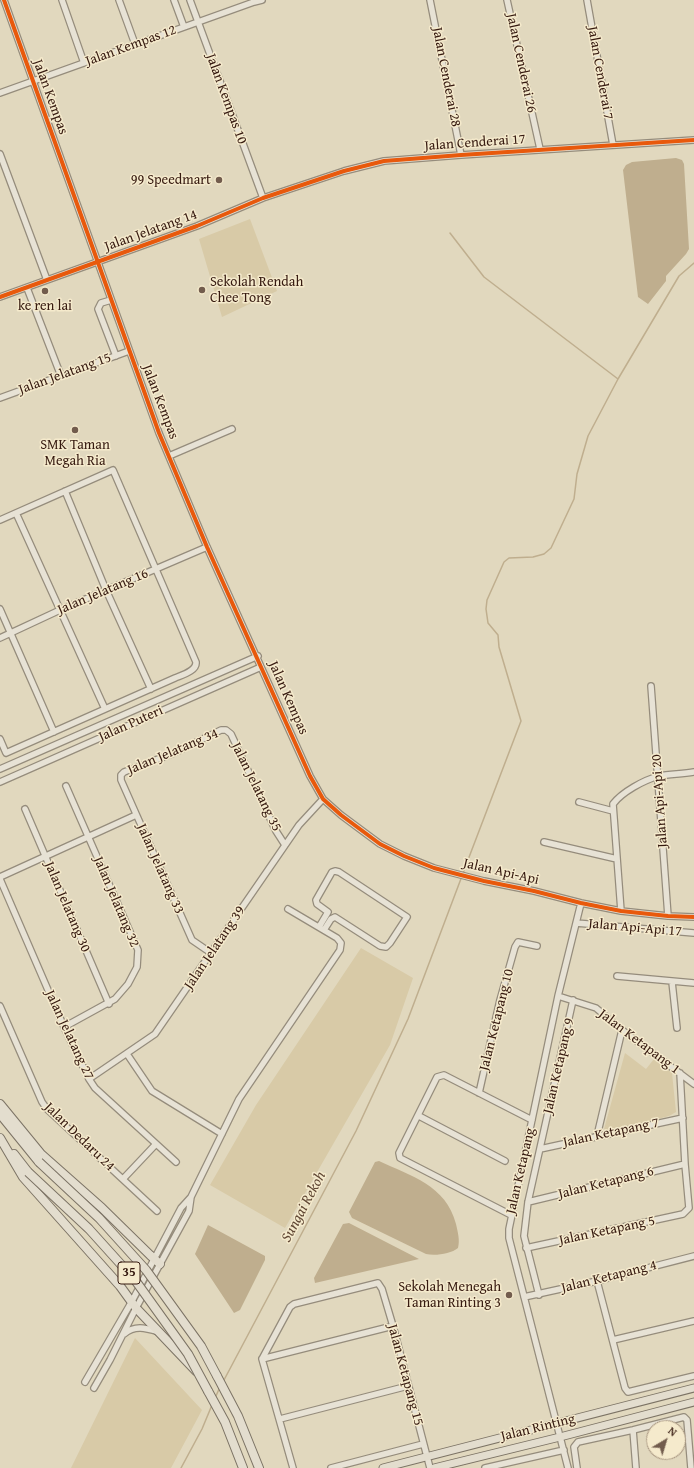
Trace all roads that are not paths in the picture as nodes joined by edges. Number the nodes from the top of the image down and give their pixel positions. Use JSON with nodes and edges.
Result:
{"nodes":[{"id":1,"x":4,"y":0,"type":"edge"},
{"id":2,"x":62,"y":0,"type":"edge"},
{"id":3,"x":119,"y":0,"type":"edge"},
{"id":4,"x":174,"y":0,"type":"edge"},
{"id":5,"x":190,"y":0,"type":"edge"},
{"id":6,"x":262,"y":0,"type":"edge"},
{"id":7,"x":430,"y":0,"type":"edge"},
{"id":8,"x":507,"y":0,"type":"edge"},
{"id":9,"x":587,"y":0,"type":"edge"},
{"id":10,"x":197,"y":22,"type":"junction"},
{"id":11,"x":184,"y":27,"type":"junction"},
{"id":12,"x":135,"y":44,"type":"junction"},
{"id":13,"x":84,"y":63,"type":"junction"},
{"id":14,"x":33,"y":81,"type":"junction"},
{"id":15,"x":0,"y":93,"type":"edge"},
{"id":16,"x":694,"y":140,"type":"edge"},
{"id":17,"x":613,"y":145,"type":"junction"},
{"id":18,"x":540,"y":149,"type":"junction"},
{"id":19,"x":0,"y":154,"type":"edge"},
{"id":20,"x":461,"y":154,"type":"junction"},
{"id":21,"x":263,"y":198,"type":"junction"},
{"id":22,"x":98,"y":262,"type":"junction"},
{"id":23,"x":47,"y":280,"type":"junction"},
{"id":24,"x":26,"y":288,"type":"junction"},
{"id":25,"x":0,"y":297,"type":"edge"},
{"id":26,"x":111,"y":300,"type":"junction"},
{"id":27,"x":129,"y":351,"type":"junction"},
{"id":28,"x":116,"y":356,"type":"junction"},
{"id":29,"x":61,"y":376,"type":"junction"},
{"id":30,"x":0,"y":398,"type":"edge"},
{"id":31,"x":232,"y":429,"type":"dead end"},
{"id":32,"x":169,"y":456,"type":"junction"},
{"id":33,"x":65,"y":491,"type":"junction"},
{"id":34,"x":16,"y":513,"type":"junction"},
{"id":35,"x":0,"y":520,"type":"edge"},
{"id":36,"x":207,"y":547,"type":"junction"},
{"id":37,"x":156,"y":569,"type":"junction"},
{"id":38,"x":106,"y":590,"type":"junction"},
{"id":39,"x":0,"y":609,"type":"edge"},
{"id":40,"x":60,"y":610,"type":"junction"},
{"id":41,"x":11,"y":633,"type":"junction"},
{"id":42,"x":0,"y":638,"type":"edge"},
{"id":43,"x":258,"y":656,"type":"junction"},
{"id":44,"x":262,"y":667,"type":"junction"},
{"id":45,"x":651,"y":686,"type":"dead end"},
{"id":46,"x":151,"y":689,"type":"junction"},
{"id":47,"x":105,"y":709,"type":"junction"},
{"id":48,"x":226,"y":730,"type":"joint"},
{"id":49,"x":54,"y":732,"type":"junction"},
{"id":50,"x":0,"y":739,"type":"edge"},
{"id":51,"x":0,"y":769,"type":"edge"},
{"id":52,"x":694,"y":772,"type":"edge"},
{"id":53,"x":121,"y":775,"type":"joint"},
{"id":54,"x":658,"y":776,"type":"junction"},
{"id":55,"x":0,"y":782,"type":"edge"},
{"id":56,"x":66,"y":786,"type":"dead end"},
{"id":57,"x":323,"y":799,"type":"junction"},
{"id":58,"x":580,"y":802,"type":"dead end"},
{"id":59,"x":25,"y":809,"type":"dead end"},
{"id":60,"x":613,"y":811,"type":"junction"},
{"id":61,"x":136,"y":815,"type":"junction"},
{"id":62,"x":88,"y":837,"type":"junction"},
{"id":63,"x":544,"y":842,"type":"dead end"},
{"id":64,"x":285,"y":844,"type":"junction"},
{"id":65,"x":45,"y":857,"type":"junction"},
{"id":66,"x":617,"y":859,"type":"junction"},
{"id":67,"x":0,"y":878,"type":"edge"},
{"id":68,"x":581,"y":903,"type":"junction"},
{"id":69,"x":288,"y":909,"type":"dead end"},
{"id":70,"x":621,"y":911,"type":"junction"},
{"id":71,"x":668,"y":916,"type":"junction"},
{"id":72,"x":694,"y":916,"type":"edge"},
{"id":73,"x":576,"y":923,"type":"junction"},
{"id":74,"x":321,"y":929,"type":"junction"},
{"id":75,"x":694,"y":933,"type":"edge"},
{"id":76,"x":537,"y":946,"type":"dead end"},
{"id":77,"x":211,"y":954,"type":"junction"},
{"id":78,"x":617,"y":976,"type":"dead end"},
{"id":79,"x":672,"y":982,"type":"junction"},
{"id":80,"x":694,"y":983,"type":"edge"},
{"id":81,"x":558,"y":996,"type":"junction"},
{"id":82,"x":573,"y":1000,"type":"junction"},
{"id":83,"x":109,"y":1004,"type":"junction"},
{"id":84,"x":0,"y":1006,"type":"edge"},
{"id":85,"x":64,"y":1027,"type":"junction"},
{"id":86,"x":677,"y":1028,"type":"dead end"},
{"id":87,"x":622,"y":1030,"type":"junction"},
{"id":88,"x":127,"y":1054,"type":"junction"},
{"id":89,"x":680,"y":1073,"type":"junction"},
{"id":90,"x":89,"y":1079,"type":"junction"},
{"id":91,"x":694,"y":1084,"type":"edge"},
{"id":92,"x":479,"y":1093,"type":"junction"},
{"id":93,"x":0,"y":1104,"type":"edge"},
{"id":94,"x":0,"y":1114,"type":"edge"},
{"id":95,"x":419,"y":1116,"type":"junction"},
{"id":96,"x":683,"y":1118,"type":"junction"},
{"id":97,"x":532,"y":1120,"type":"junction"},
{"id":98,"x":222,"y":1134,"type":"junction"},
{"id":99,"x":597,"y":1136,"type":"junction"},
{"id":100,"x":0,"y":1138,"type":"edge"},
{"id":101,"x":156,"y":1144,"type":"junction"},
{"id":102,"x":540,"y":1149,"type":"junction"},
{"id":103,"x":505,"y":1161,"type":"dead end"},
{"id":104,"x":176,"y":1162,"type":"dead end"},
{"id":105,"x":685,"y":1164,"type":"junction"},
{"id":106,"x":123,"y":1179,"type":"junction"},
{"id":107,"x":191,"y":1197,"type":"junction"},
{"id":108,"x":528,"y":1202,"type":"junction"},
{"id":109,"x":157,"y":1211,"type":"dead end"},
{"id":110,"x":511,"y":1215,"type":"junction"},
{"id":111,"x":526,"y":1248,"type":"junction"},
{"id":112,"x":694,"y":1256,"type":"edge"},
{"id":113,"x":158,"y":1262,"type":"junction"},
{"id":114,"x":597,"y":1281,"type":"junction"},
{"id":115,"x":539,"y":1295,"type":"junction"},
{"id":116,"x":524,"y":1297,"type":"junction"},
{"id":117,"x":134,"y":1306,"type":"junction"},
{"id":118,"x":694,"y":1321,"type":"edge"},
{"id":119,"x":393,"y":1326,"type":"junction"},
{"id":120,"x":159,"y":1332,"type":"junction"},
{"id":121,"x":123,"y":1335,"type":"junction"},
{"id":122,"x":613,"y":1340,"type":"junction"},
{"id":123,"x":262,"y":1359,"type":"junction"},
{"id":124,"x":199,"y":1374,"type":"junction"},
{"id":125,"x":694,"y":1376,"type":"edge"},
{"id":126,"x":85,"y":1382,"type":"dead end"},
{"id":127,"x":408,"y":1386,"type":"junction"},
{"id":128,"x":94,"y":1388,"type":"dead end"},
{"id":129,"x":694,"y":1388,"type":"edge"},
{"id":130,"x":694,"y":1402,"type":"edge"},
{"id":131,"x":280,"y":1419,"type":"junction"},
{"id":132,"x":557,"y":1423,"type":"junction"},
{"id":133,"x":633,"y":1430,"type":"junction"},
{"id":134,"x":560,"y":1437,"type":"junction"},
{"id":135,"x":423,"y":1444,"type":"junction"},
{"id":136,"x":564,"y":1450,"type":"junction"},
{"id":137,"x":427,"y":1457,"type":"junction"},
{"id":138,"x":243,"y":1468,"type":"edge"},
{"id":139,"x":259,"y":1468,"type":"edge"},
{"id":140,"x":292,"y":1468,"type":"edge"},
{"id":141,"x":331,"y":1468,"type":"edge"},
{"id":142,"x":383,"y":1468,"type":"edge"},
{"id":143,"x":430,"y":1468,"type":"edge"},
{"id":144,"x":434,"y":1468,"type":"edge"},
{"id":145,"x":485,"y":1468,"type":"edge"},
{"id":146,"x":568,"y":1468,"type":"edge"},
{"id":147,"x":577,"y":1468,"type":"edge"},
{"id":148,"x":636,"y":1468,"type":"edge"},
{"id":149,"x":691,"y":1468,"type":"edge"}],
"edges":[{"from":1,"to":14,"type":"street","name":"Jalan Kempas"},
{"from":2,"to":13,"type":"street"},
{"from":3,"to":12,"type":"street"},
{"from":4,"to":11,"type":"street"},
{"from":5,"to":10,"type":"street","name":"Jalan Kempas 10"},
{"from":6,"to":10,"type":"street","name":"Jalan Kempas 12"},
{"from":7,"to":20,"type":"street","name":"Jalan Cenderai 28"},
{"from":8,"to":18,"type":"street","name":"Jalan Cenderai 26"},
{"from":9,"to":17,"type":"street","name":"Jalan Cenderai 7"},
{"from":10,"to":11,"type":"street","name":"Jalan Kempas 12"},
{"from":10,"to":21,"type":"street","name":"Jalan Kempas 10"},
{"from":11,"to":12,"type":"street","name":"Jalan Kempas 12"},
{"from":12,"to":13,"type":"street","name":"Jalan Kempas 12"},
{"from":13,"to":14,"type":"street","name":"Jalan Kempas 12"},
{"from":14,"to":15,"type":"street","name":"Jalan Kempas 12"},
{"from":14,"to":22,"type":"street","name":"Jalan Kempas"},
{"from":16,"to":17,"type":"street","name":"Jalan Cenderai 17"},
{"from":17,"to":18,"type":"street","name":"Jalan Cenderai 17"},
{"from":18,"to":20,"type":"street","name":"Jalan Cenderai 17"},
{"from":19,"to":23,"type":"street"},
{"from":20,"to":21,"type":"street","name":"Jalan Cenderai 17"},
{"from":21,"to":22,"type":"street","name":"Jalan Jelatang 14"},
{"from":22,"to":23,"type":"street","name":"Jalan Jelatang 14"},
{"from":22,"to":26,"type":"street","name":"Jalan Kempas"},
{"from":23,"to":24,"type":"street","name":"Jalan Jelatang 14"},
{"from":24,"to":25,"type":"street","name":"Jalan Jelatang 14"},
{"from":24,"to":29,"type":"street"},
{"from":26,"to":27,"type":"street","name":"Jalan Kempas"},
{"from":26,"to":28,"type":"street"},
{"from":27,"to":28,"type":"street","name":"Jalan Jelatang 15"},
{"from":27,"to":32,"type":"street","name":"Jalan Kempas"},
{"from":28,"to":29,"type":"street","name":"Jalan Jelatang 15"},
{"from":29,"to":30,"type":"street","name":"Jalan Jelatang 15"},
{"from":31,"to":32,"type":"street"},
{"from":32,"to":36,"type":"street","name":"Jalan Kempas"},
{"from":33,"to":34,"type":"street"},
{"from":33,"to":37,"type":"street"},
{"from":33,"to":38,"type":"street"},
{"from":34,"to":35,"type":"street"},
{"from":34,"to":40,"type":"street"},
{"from":36,"to":37,"type":"street","name":"Jalan Jelatang 16"},
{"from":36,"to":43,"type":"street","name":"Jalan Kempas"},
{"from":37,"to":38,"type":"street","name":"Jalan Jelatang 16"},
{"from":37,"to":46,"type":"street"},
{"from":38,"to":40,"type":"street","name":"Jalan Jelatang 16"},
{"from":38,"to":46,"type":"street"},
{"from":39,"to":41,"type":"street"},
{"from":40,"to":41,"type":"street","name":"Jalan Jelatang 16"},
{"from":40,"to":47,"type":"street"},
{"from":41,"to":42,"type":"street","name":"Jalan Jelatang 16"},
{"from":41,"to":49,"type":"street"},
{"from":43,"to":44,"type":"street","name":"Jalan Kempas"},
{"from":43,"to":51,"type":"street","name":"Jalan Puteri"},
{"from":44,"to":55,"type":"street","name":"Jalan Puteri"},
{"from":44,"to":57,"type":"street","name":"Jalan Kempas"},
{"from":45,"to":54,"type":"street","name":"Jalan Api-Api 20"},
{"from":46,"to":47,"type":"street"},
{"from":47,"to":49,"type":"street"},
{"from":48,"to":53,"type":"street","name":"Jalan Jelatang 34"},
{"from":48,"to":64,"type":"street","name":"Jalan Jelatang 35"},
{"from":49,"to":50,"type":"street"},
{"from":52,"to":54,"type":"street"},
{"from":53,"to":61,"type":"street","name":"Jalan Jelatang 33"},
{"from":54,"to":60,"type":"street"},
{"from":54,"to":71,"type":"street","name":"Jalan Api-Api 20"},
{"from":56,"to":62,"type":"street","name":"Jalan Jelatang 32"},
{"from":57,"to":64,"type":"street","name":"Jalan Jelatang 39"},
{"from":57,"to":68,"type":"street","name":"Jalan Api-Api"},
{"from":58,"to":60,"type":"street"},
{"from":59,"to":65,"type":"street","name":"Jalan Jelatang 30"},
{"from":60,"to":66,"type":"street"},
{"from":61,"to":62,"type":"street"},
{"from":61,"to":77,"type":"street","name":"Jalan Jelatang 33"},
{"from":62,"to":65,"type":"street"},
{"from":62,"to":83,"type":"street","name":"Jalan Jelatang 32"},
{"from":63,"to":66,"type":"street"},
{"from":64,"to":77,"type":"street","name":"Jalan Jelatang 39"},
{"from":65,"to":67,"type":"street"},
{"from":65,"to":83,"type":"street","name":"Jalan Jelatang 30"},
{"from":66,"to":70,"type":"street"},
{"from":67,"to":85,"type":"street","name":"Jalan Jelatang 27"},
{"from":68,"to":70,"type":"street","name":"Jalan Api-Api"},
{"from":68,"to":73,"type":"street","name":"Jalan Ketapang"},
{"from":69,"to":74,"type":"street"},
{"from":70,"to":71,"type":"street","name":"Jalan Api-Api"},
{"from":71,"to":72,"type":"street","name":"Jalan Api-Api"},
{"from":73,"to":75,"type":"street","name":"Jalan Api-Api 17"},
{"from":73,"to":81,"type":"street","name":"Jalan Ketapang"},
{"from":74,"to":74,"type":"street"},
{"from":74,"to":98,"type":"street"},
{"from":76,"to":92,"type":"street","name":"Jalan Ketapang 10"},
{"from":77,"to":88,"type":"street","name":"Jalan Jelatang 39"},
{"from":78,"to":79,"type":"street"},
{"from":79,"to":80,"type":"street"},
{"from":79,"to":86,"type":"street"},
{"from":81,"to":82,"type":"street","name":"Jalan Ketapang 1"},
{"from":81,"to":97,"type":"street","name":"Jalan Ketapang"},
{"from":82,"to":87,"type":"street","name":"Jalan Ketapang 1"},
{"from":82,"to":102,"type":"street","name":"Jalan Ketapang 9"},
{"from":83,"to":85,"type":"street","name":"Jalan Jelatang 32"},
{"from":84,"to":106,"type":"street","name":"Jalan Dedaru 24"},
{"from":85,"to":90,"type":"street","name":"Jalan Jelatang 27"},
{"from":87,"to":89,"type":"street","name":"Jalan Ketapang 1"},
{"from":87,"to":99,"type":"street"},
{"from":88,"to":90,"type":"street","name":"Jalan Jelatang 39"},
{"from":88,"to":98,"type":"street"},
{"from":89,"to":91,"type":"street","name":"Jalan Ketapang 1"},
{"from":89,"to":96,"type":"street"},
{"from":90,"to":101,"type":"street","name":"Jalan Jelatang 27"},
{"from":92,"to":95,"type":"street"},
{"from":92,"to":97,"type":"street"},
{"from":93,"to":113,"type":"highway"},
{"from":94,"to":139,"type":"highway","number":"35","bridge":true},
{"from":95,"to":103,"type":"street"},
{"from":95,"to":110,"type":"street"},
{"from":96,"to":99,"type":"street","name":"Jalan Ketapang 7"},
{"from":96,"to":105,"type":"street"},
{"from":97,"to":110,"type":"street","name":"Jalan Ketapang"},
{"from":98,"to":107,"type":"street"},
{"from":99,"to":102,"type":"street","name":"Jalan Ketapang 7"},
{"from":100,"to":117,"type":"highway"},
{"from":100,"to":124,"type":"highway","number":"35","bridge":true},
{"from":101,"to":104,"type":"street","name":"Jalan Jelatang 27"},
{"from":101,"to":106,"type":"street"},
{"from":102,"to":108,"type":"street","name":"Jalan Ketapang 9"},
{"from":105,"to":108,"type":"street","name":"Jalan Ketapang 6"},
{"from":105,"to":111,"type":"street","name":"Jalan Ketapang 5"},
{"from":106,"to":109,"type":"street","name":"Jalan Dedaru 24"},
{"from":107,"to":113,"type":"street"},
{"from":107,"to":113,"type":"street"},
{"from":108,"to":111,"type":"street","name":"Jalan Ketapang 9"},
{"from":110,"to":116,"type":"street","name":"Jalan Ketapang"},
{"from":111,"to":115,"type":"street","name":"Jalan Ketapang 9"},
{"from":112,"to":114,"type":"street","name":"Jalan Ketapang 4"},
{"from":113,"to":117,"type":"street"},
{"from":114,"to":115,"type":"street","name":"Jalan Ketapang 4"},
{"from":114,"to":122,"type":"street"},
{"from":115,"to":116,"type":"street","name":"Jalan Ketapang 4"},
{"from":116,"to":132,"type":"street","name":"Jalan Ketapang"},
{"from":117,"to":120,"type":"highway"},
{"from":117,"to":121,"type":"street"},
{"from":117,"to":126,"type":"street"},
{"from":118,"to":122,"type":"street"},
{"from":119,"to":123,"type":"street"},
{"from":119,"to":123,"type":"street","name":"Jalan Ketapang 15"},
{"from":119,"to":127,"type":"street","name":"Jalan Ketapang 15"},
{"from":120,"to":121,"type":"street"},
{"from":120,"to":124,"type":"highway"},
{"from":121,"to":128,"type":"street"},
{"from":122,"to":125,"type":"street"},
{"from":123,"to":131,"type":"street"},
{"from":124,"to":138,"type":"highway","number":"35","bridge":true},
{"from":127,"to":131,"type":"street"},
{"from":127,"to":135,"type":"street","name":"Jalan Ketapang 15"},
{"from":129,"to":132,"type":"main road","name":"Jalan Rinting"},
{"from":130,"to":134,"type":"main road","name":"Jalan Rinting"},
{"from":131,"to":140,"type":"street"},
{"from":132,"to":134,"type":"street","name":"Jalan Ketapang"},
{"from":132,"to":137,"type":"main road","name":"Jalan Rinting"},
{"from":133,"to":147,"type":"street"},
{"from":133,"to":148,"type":"street"},
{"from":133,"to":149,"type":"street"},
{"from":134,"to":136,"type":"street","name":"Jalan Ketapang"},
{"from":134,"to":144,"type":"main road","name":"Jalan Rinting"},
{"from":135,"to":137,"type":"street","name":"Jalan Ketapang 15"},
{"from":135,"to":141,"type":"street"},
{"from":136,"to":145,"type":"street"},
{"from":136,"to":146,"type":"street","name":"Jalan Ketapang"},
{"from":137,"to":142,"type":"main road","name":"Jalan Rinting"},
{"from":137,"to":143,"type":"street","name":"Jalan Ketapang 15"}]}
